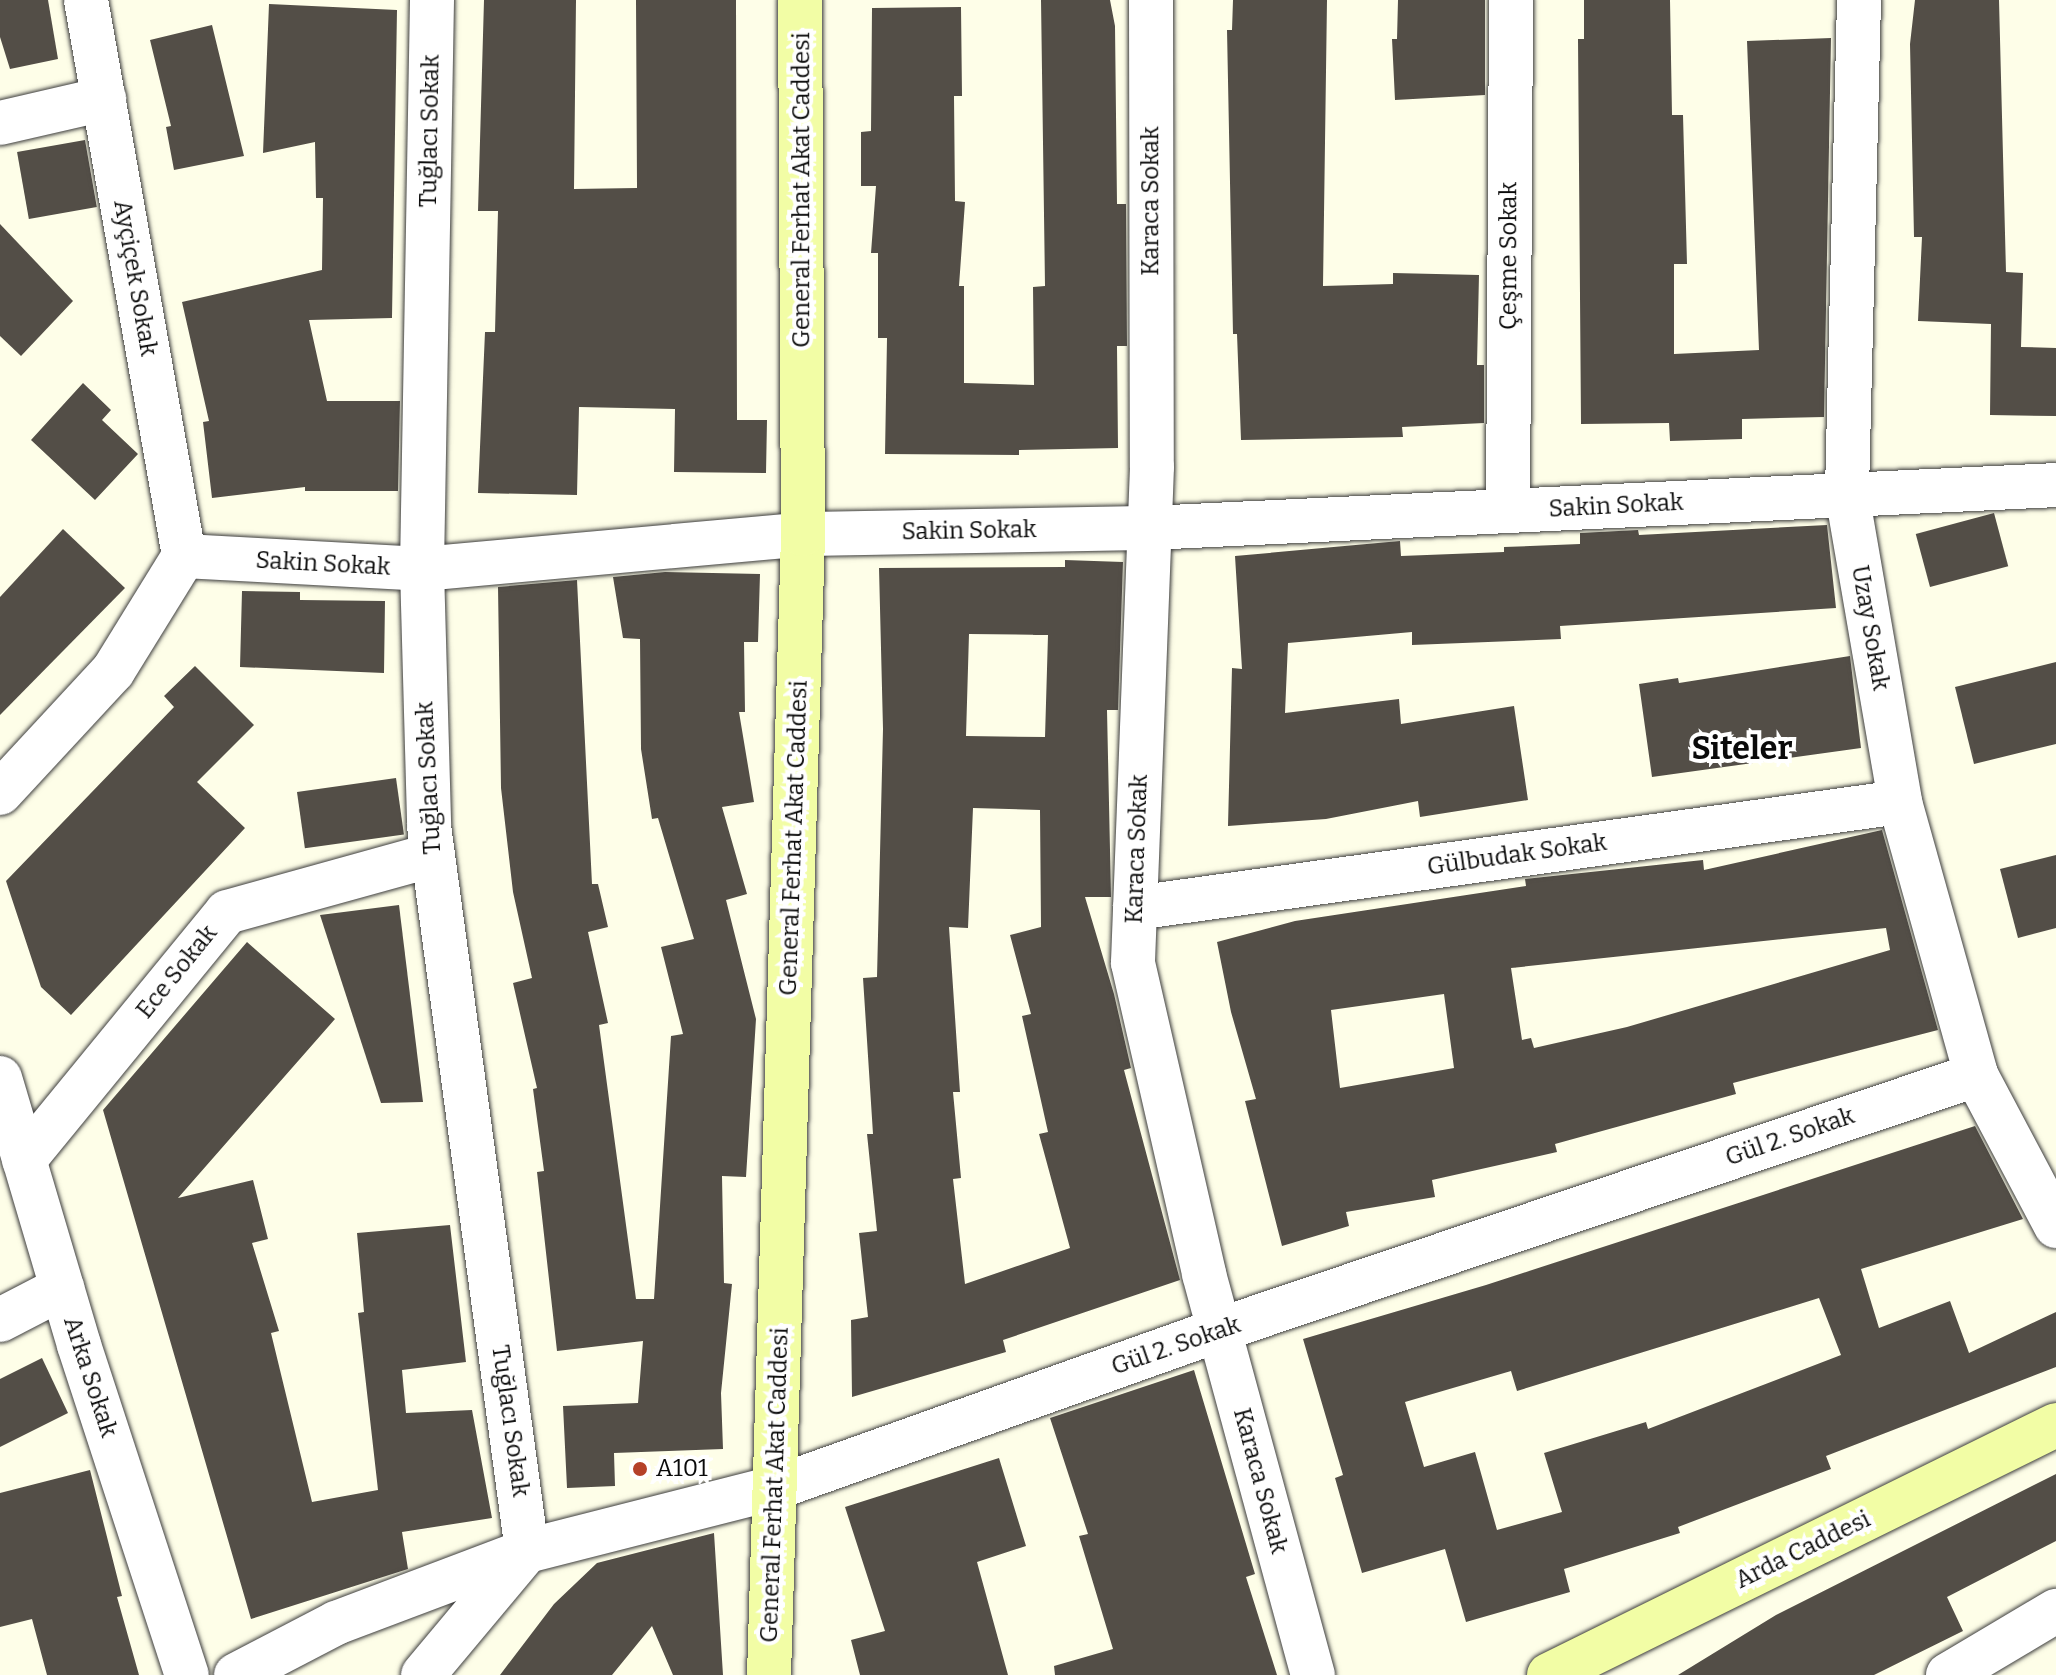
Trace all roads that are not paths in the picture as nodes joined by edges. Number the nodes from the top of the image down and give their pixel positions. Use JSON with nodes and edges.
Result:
{"nodes":[{"id":1,"x":86,"y":0,"type":"edge"},
{"id":2,"x":432,"y":0,"type":"edge"},
{"id":3,"x":800,"y":0,"type":"edge"},
{"id":4,"x":1151,"y":0,"type":"edge"},
{"id":5,"x":1511,"y":0,"type":"edge"},
{"id":6,"x":1859,"y":0,"type":"edge"},
{"id":7,"x":104,"y":99,"type":"junction"},
{"id":8,"x":0,"y":123,"type":"edge"},
{"id":9,"x":2056,"y":485,"type":"edge"},
{"id":10,"x":1847,"y":494,"type":"junction"},
{"id":11,"x":1508,"y":511,"type":"junction"},
{"id":12,"x":1149,"y":528,"type":"junction"},
{"id":13,"x":803,"y":534,"type":"junction"},
{"id":14,"x":184,"y":556,"type":"junction"},
{"id":15,"x":422,"y":569,"type":"junction"},
{"id":16,"x":0,"y":793,"type":"edge"},
{"id":17,"x":1900,"y":802,"type":"junction"},
{"id":18,"x":432,"y":855,"type":"junction"},
{"id":19,"x":1135,"y":908,"type":"junction"},
{"id":20,"x":1976,"y":1075,"type":"junction"},
{"id":21,"x":0,"y":1078,"type":"edge"},
{"id":22,"x":24,"y":1160,"type":"junction"},
{"id":23,"x":2056,"y":1226,"type":"edge"},
{"id":24,"x":62,"y":1288,"type":"junction"},
{"id":25,"x":0,"y":1320,"type":"edge"},
{"id":26,"x":1219,"y":1330,"type":"junction"},
{"id":27,"x":2056,"y":1425,"type":"edge"},
{"id":28,"x":775,"y":1488,"type":"junction"},
{"id":29,"x":527,"y":1551,"type":"junction"},
{"id":30,"x":2056,"y":1611,"type":"edge"},
{"id":31,"x":187,"y":1675,"type":"edge"},
{"id":32,"x":236,"y":1675,"type":"edge"},
{"id":33,"x":423,"y":1675,"type":"edge"},
{"id":34,"x":769,"y":1675,"type":"edge"},
{"id":35,"x":1313,"y":1675,"type":"edge"},
{"id":36,"x":1549,"y":1675,"type":"edge"},
{"id":37,"x":1948,"y":1675,"type":"edge"}],
"edges":[{"from":1,"to":7,"type":"street","name":"Ayçiçek Sokak"},
{"from":2,"to":15,"type":"street","name":"Tuğlacı Sokak"},
{"from":3,"to":13,"type":"street","name":"General Ferhat Akat Caddesi"},
{"from":4,"to":12,"type":"street","name":"Karaca Sokak"},
{"from":5,"to":11,"type":"street","name":"Çeşme Sokak"},
{"from":6,"to":10,"type":"street","name":"Uzay Sokak"},
{"from":7,"to":8,"type":"street"},
{"from":7,"to":14,"type":"street","name":"Ayçiçek Sokak"},
{"from":9,"to":10,"type":"street","name":"Sakin Sokak"},
{"from":10,"to":11,"type":"street","name":"Sakin Sokak"},
{"from":10,"to":17,"type":"street","name":"Uzay Sokak"},
{"from":11,"to":12,"type":"street","name":"Sakin Sokak"},
{"from":12,"to":13,"type":"street","name":"Sakin Sokak"},
{"from":12,"to":19,"type":"street","name":"Karaca Sokak"},
{"from":13,"to":15,"type":"street","name":"Sakin Sokak"},
{"from":13,"to":28,"type":"street","name":"General Ferhat Akat Caddesi"},
{"from":14,"to":15,"type":"street","name":"Sakin Sokak"},
{"from":14,"to":16,"type":"street"},
{"from":15,"to":18,"type":"street","name":"Tuğlacı Sokak"},
{"from":17,"to":19,"type":"street","name":"Gülbudak Sokak"},
{"from":17,"to":20,"type":"street","name":"Uzay Sokak"},
{"from":18,"to":22,"type":"street","name":"Ece Sokak"},
{"from":18,"to":29,"type":"street","name":"Tuğlacı Sokak"},
{"from":19,"to":26,"type":"street","name":"Karaca Sokak"},
{"from":20,"to":23,"type":"street","name":"Uzay Sokak"},
{"from":20,"to":26,"type":"street","name":"Gül 2. Sokak"},
{"from":21,"to":22,"type":"street","name":"Arka Sokak"},
{"from":22,"to":24,"type":"street","name":"Arka Sokak"},
{"from":24,"to":25,"type":"street"},
{"from":24,"to":31,"type":"street","name":"Arka Sokak"},
{"from":26,"to":28,"type":"street","name":"Gül 2. Sokak"},
{"from":26,"to":35,"type":"street","name":"Karaca Sokak"},
{"from":27,"to":36,"type":"street","name":"Arda Caddesi"},
{"from":28,"to":29,"type":"street","name":"Gül 2. Sokak"},
{"from":28,"to":34,"type":"street","name":"General Ferhat Akat Caddesi"},
{"from":29,"to":32,"type":"street","name":"Gül 2. Sokak"},
{"from":29,"to":33,"type":"street"},
{"from":30,"to":37,"type":"street"}]}
